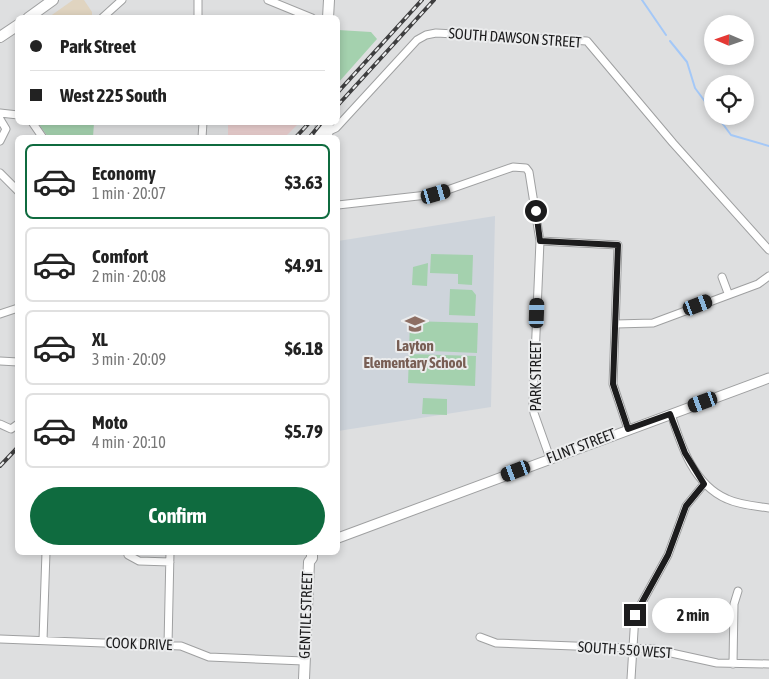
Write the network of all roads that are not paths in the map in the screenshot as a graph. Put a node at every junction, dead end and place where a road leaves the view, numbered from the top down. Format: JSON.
{"nodes":[{"id":1,"x":53,"y":0,"type":"edge"},
{"id":2,"x":122,"y":0,"type":"edge"},
{"id":3,"x":198,"y":0,"type":"edge"},
{"id":4,"x":268,"y":0,"type":"edge"},
{"id":5,"x":329,"y":0,"type":"edge"},
{"id":6,"x":32,"y":15,"type":"edge"},
{"id":7,"x":105,"y":15,"type":"edge"},
{"id":8,"x":198,"y":15,"type":"edge"},
{"id":9,"x":305,"y":15,"type":"edge"},
{"id":10,"x":328,"y":15,"type":"edge"},
{"id":11,"x":15,"y":26,"type":"edge"},
{"id":12,"x":0,"y":37,"type":"edge"},
{"id":13,"x":0,"y":113,"type":"edge"},
{"id":14,"x":15,"y":115,"type":"edge"},
{"id":15,"x":0,"y":119,"type":"edge"},
{"id":16,"x":340,"y":124,"type":"edge"},
{"id":17,"x":339,"y":125,"type":"edge"},
{"id":18,"x":326,"y":132,"type":"edge"},
{"id":19,"x":0,"y":141,"type":"edge"},
{"id":20,"x":0,"y":173,"type":"edge"},
{"id":21,"x":15,"y":188,"type":"edge"},
{"id":22,"x":340,"y":205,"type":"edge"},
{"id":23,"x":540,"y":241,"type":"junction"},
{"id":24,"x":769,"y":250,"type":"edge"},
{"id":25,"x":769,"y":276,"type":"edge"},
{"id":26,"x":722,"y":277,"type":"dead end"},
{"id":27,"x":728,"y":293,"type":"junction"},
{"id":28,"x":15,"y":309,"type":"edge"},
{"id":29,"x":0,"y":314,"type":"edge"},
{"id":30,"x":616,"y":324,"type":"junction"},
{"id":31,"x":0,"y":361,"type":"edge"},
{"id":32,"x":15,"y":362,"type":"edge"},
{"id":33,"x":769,"y":378,"type":"edge"},
{"id":34,"x":670,"y":414,"type":"junction"},
{"id":35,"x":0,"y":424,"type":"edge"},
{"id":36,"x":15,"y":426,"type":"edge"},
{"id":37,"x":628,"y":429,"type":"junction"},
{"id":38,"x":550,"y":458,"type":"junction"},
{"id":39,"x":704,"y":484,"type":"junction"},
{"id":40,"x":769,"y":508,"type":"edge"},
{"id":41,"x":340,"y":537,"type":"edge"},
{"id":42,"x":46,"y":555,"type":"edge"},
{"id":43,"x":128,"y":555,"type":"dead end"},
{"id":44,"x":170,"y":555,"type":"edge"},
{"id":45,"x":308,"y":556,"type":"edge"},
{"id":46,"x":170,"y":562,"type":"junction"},
{"id":47,"x":738,"y":591,"type":"dead end"},
{"id":48,"x":480,"y":637,"type":"dead end"},
{"id":49,"x":0,"y":638,"type":"edge"},
{"id":50,"x":43,"y":640,"type":"junction"},
{"id":51,"x":168,"y":645,"type":"junction"},
{"id":52,"x":632,"y":649,"type":"junction"},
{"id":53,"x":304,"y":661,"type":"junction"},
{"id":54,"x":733,"y":664,"type":"junction"},
{"id":55,"x":769,"y":664,"type":"edge"},
{"id":56,"x":304,"y":679,"type":"edge"},
{"id":57,"x":631,"y":679,"type":"edge"}],
"edges":[{"from":1,"to":6,"type":"main road"},
{"from":2,"to":7,"type":"street"},
{"from":3,"to":8,"type":"street"},
{"from":4,"to":9,"type":"street"},
{"from":5,"to":10,"type":"main road"},
{"from":11,"to":12,"type":"main road"},
{"from":13,"to":14,"type":"street"},
{"from":15,"to":19,"type":"street"},
{"from":16,"to":24,"type":"street","name":"SOUTH DAWSON STREET"},
{"from":17,"to":18,"type":"street","name":"SOUTH DAWSON STREET"},
{"from":20,"to":21,"type":"street"},
{"from":22,"to":23,"type":"street","name":"PARK STREET"},
{"from":23,"to":30,"type":"street"},
{"from":23,"to":38,"type":"street","name":"PARK STREET"},
{"from":25,"to":27,"type":"street"},
{"from":26,"to":27,"type":"street"},
{"from":27,"to":30,"type":"street"},
{"from":28,"to":29,"type":"street"},
{"from":30,"to":37,"type":"street"},
{"from":31,"to":32,"type":"street"},
{"from":33,"to":34,"type":"street","name":"FLINT STREET"},
{"from":34,"to":37,"type":"street","name":"FLINT STREET"},
{"from":34,"to":39,"type":"street"},
{"from":35,"to":36,"type":"street"},
{"from":37,"to":38,"type":"street","name":"FLINT STREET"},
{"from":38,"to":41,"type":"street","name":"FLINT STREET"},
{"from":39,"to":40,"type":"street"},
{"from":39,"to":52,"type":"street"},
{"from":42,"to":50,"type":"street"},
{"from":43,"to":46,"type":"street"},
{"from":44,"to":46,"type":"street"},
{"from":45,"to":53,"type":"main road","name":"GENTILE STREET"},
{"from":46,"to":51,"type":"street"},
{"from":47,"to":54,"type":"street"},
{"from":48,"to":52,"type":"street","name":"SOUTH 550 WEST"},
{"from":49,"to":50,"type":"street","name":"COOK DRIVE"},
{"from":50,"to":51,"type":"street","name":"COOK DRIVE"},
{"from":51,"to":53,"type":"street","name":"COOK DRIVE"},
{"from":52,"to":54,"type":"street","name":"SOUTH 550 WEST"},
{"from":52,"to":57,"type":"street"},
{"from":53,"to":56,"type":"main road","name":"GENTILE STREET"},
{"from":54,"to":55,"type":"street","name":"SOUTH 550 WEST"}]}
